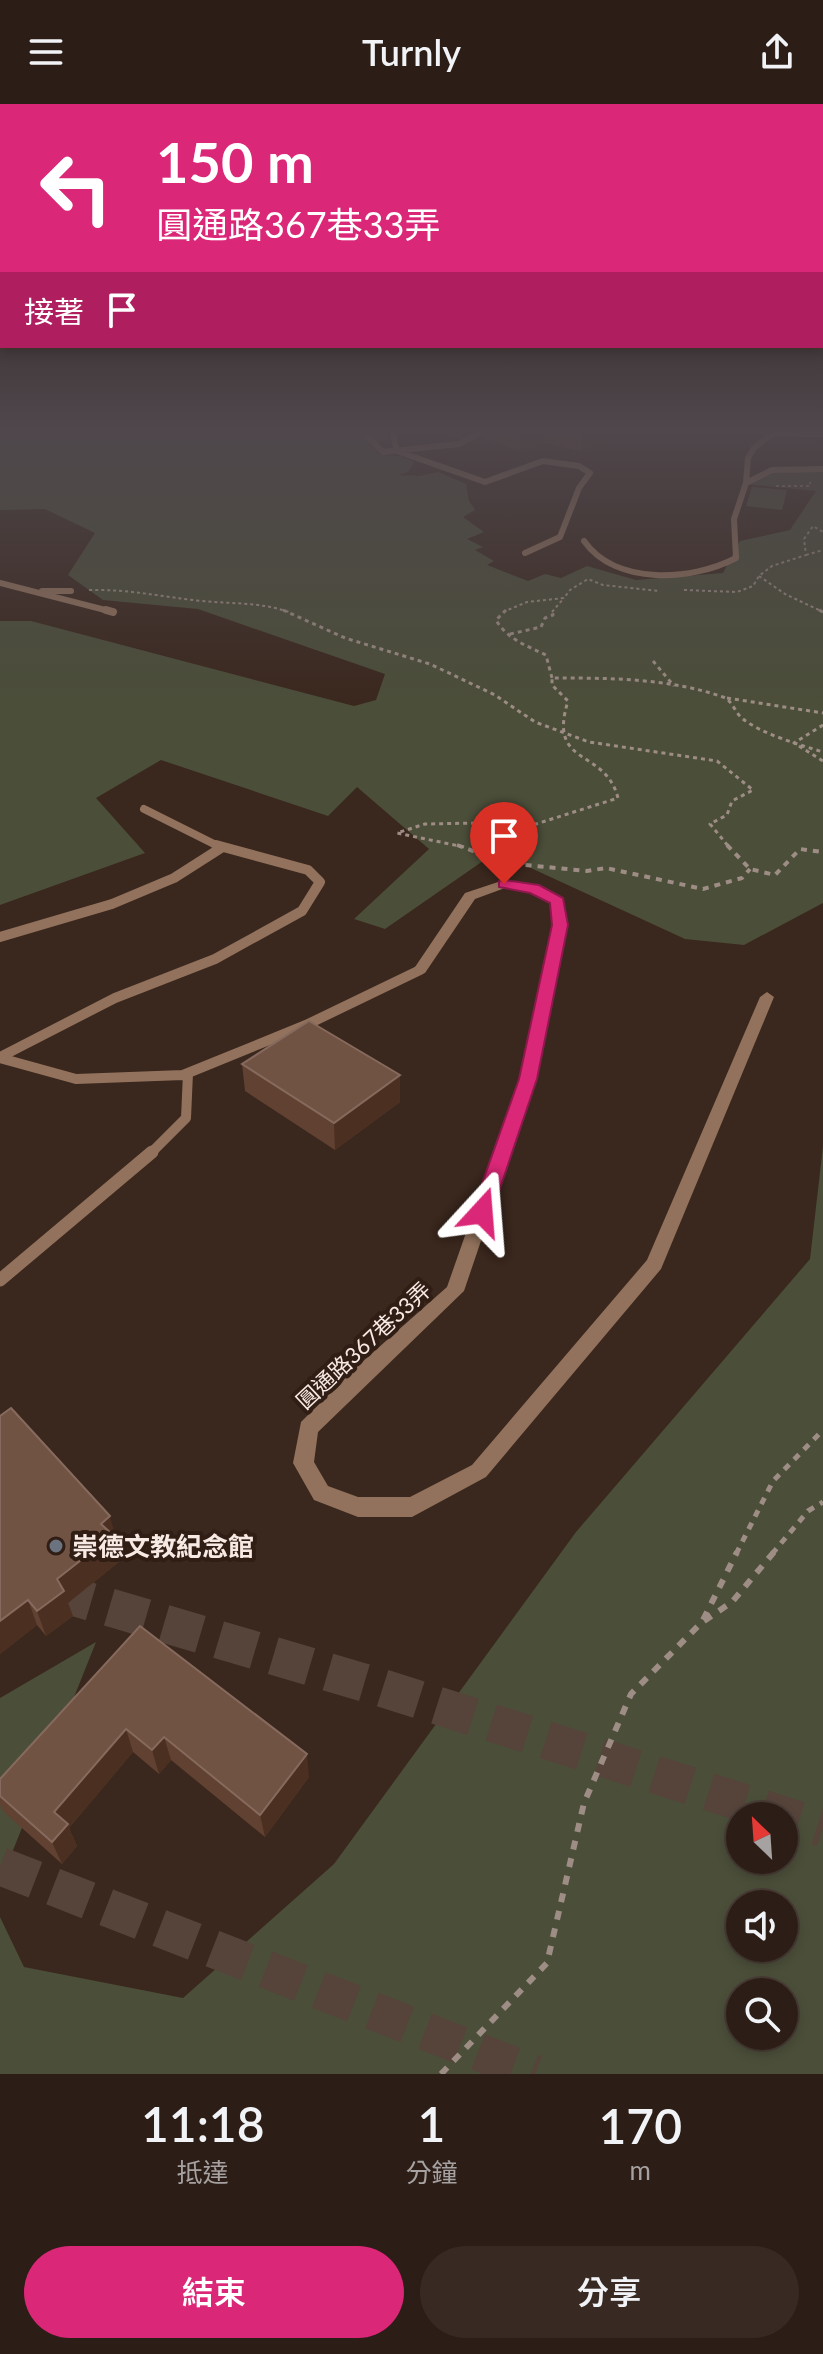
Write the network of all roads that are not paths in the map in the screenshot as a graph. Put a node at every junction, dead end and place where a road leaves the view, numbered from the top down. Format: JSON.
{"nodes":[{"id":1,"x":565,"y":523,"type":"edge"},
{"id":2,"x":734,"y":523,"type":"edge"},
{"id":3,"x":584,"y":541,"type":"dead end"},
{"id":4,"x":525,"y":553,"type":"dead end"},
{"id":5,"x":0,"y":583,"type":"edge"},
{"id":6,"x":71,"y":591,"type":"road end"},
{"id":7,"x":25,"y":592,"type":"junction"},
{"id":8,"x":113,"y":612,"type":"dead end"},
{"id":9,"x":144,"y":809,"type":"dead end"},
{"id":10,"x":221,"y":848,"type":"junction"},
{"id":11,"x":0,"y":937,"type":"edge"},
{"id":12,"x":420,"y":970,"type":"joint"},
{"id":13,"x":767,"y":997,"type":"dead end"},
{"id":14,"x":0,"y":1058,"type":"edge"},
{"id":15,"x":188,"y":1073,"type":"junction"},
{"id":16,"x":0,"y":1280,"type":"edge"}],
"edges":[{"from":1,"to":4,"type":"lane"},
{"from":2,"to":3,"type":"lane"},
{"from":5,"to":7,"type":"lane"},
{"from":6,"to":7,"type":"lane"},
{"from":7,"to":8,"type":"lane"},
{"from":9,"to":10,"type":"lane","name":"圓通路367巷33弄"},
{"from":10,"to":11,"type":"lane"},
{"from":10,"to":14,"type":"lane","name":"圓通路367巷33弄"},
{"from":12,"to":13,"type":"street","name":"圓通路367巷33弄"},
{"from":12,"to":15,"type":"lane","name":"圓通路367巷33弄"},
{"from":14,"to":15,"type":"lane","name":"圓通路367巷33弄"},
{"from":15,"to":16,"type":"lane"}]}
